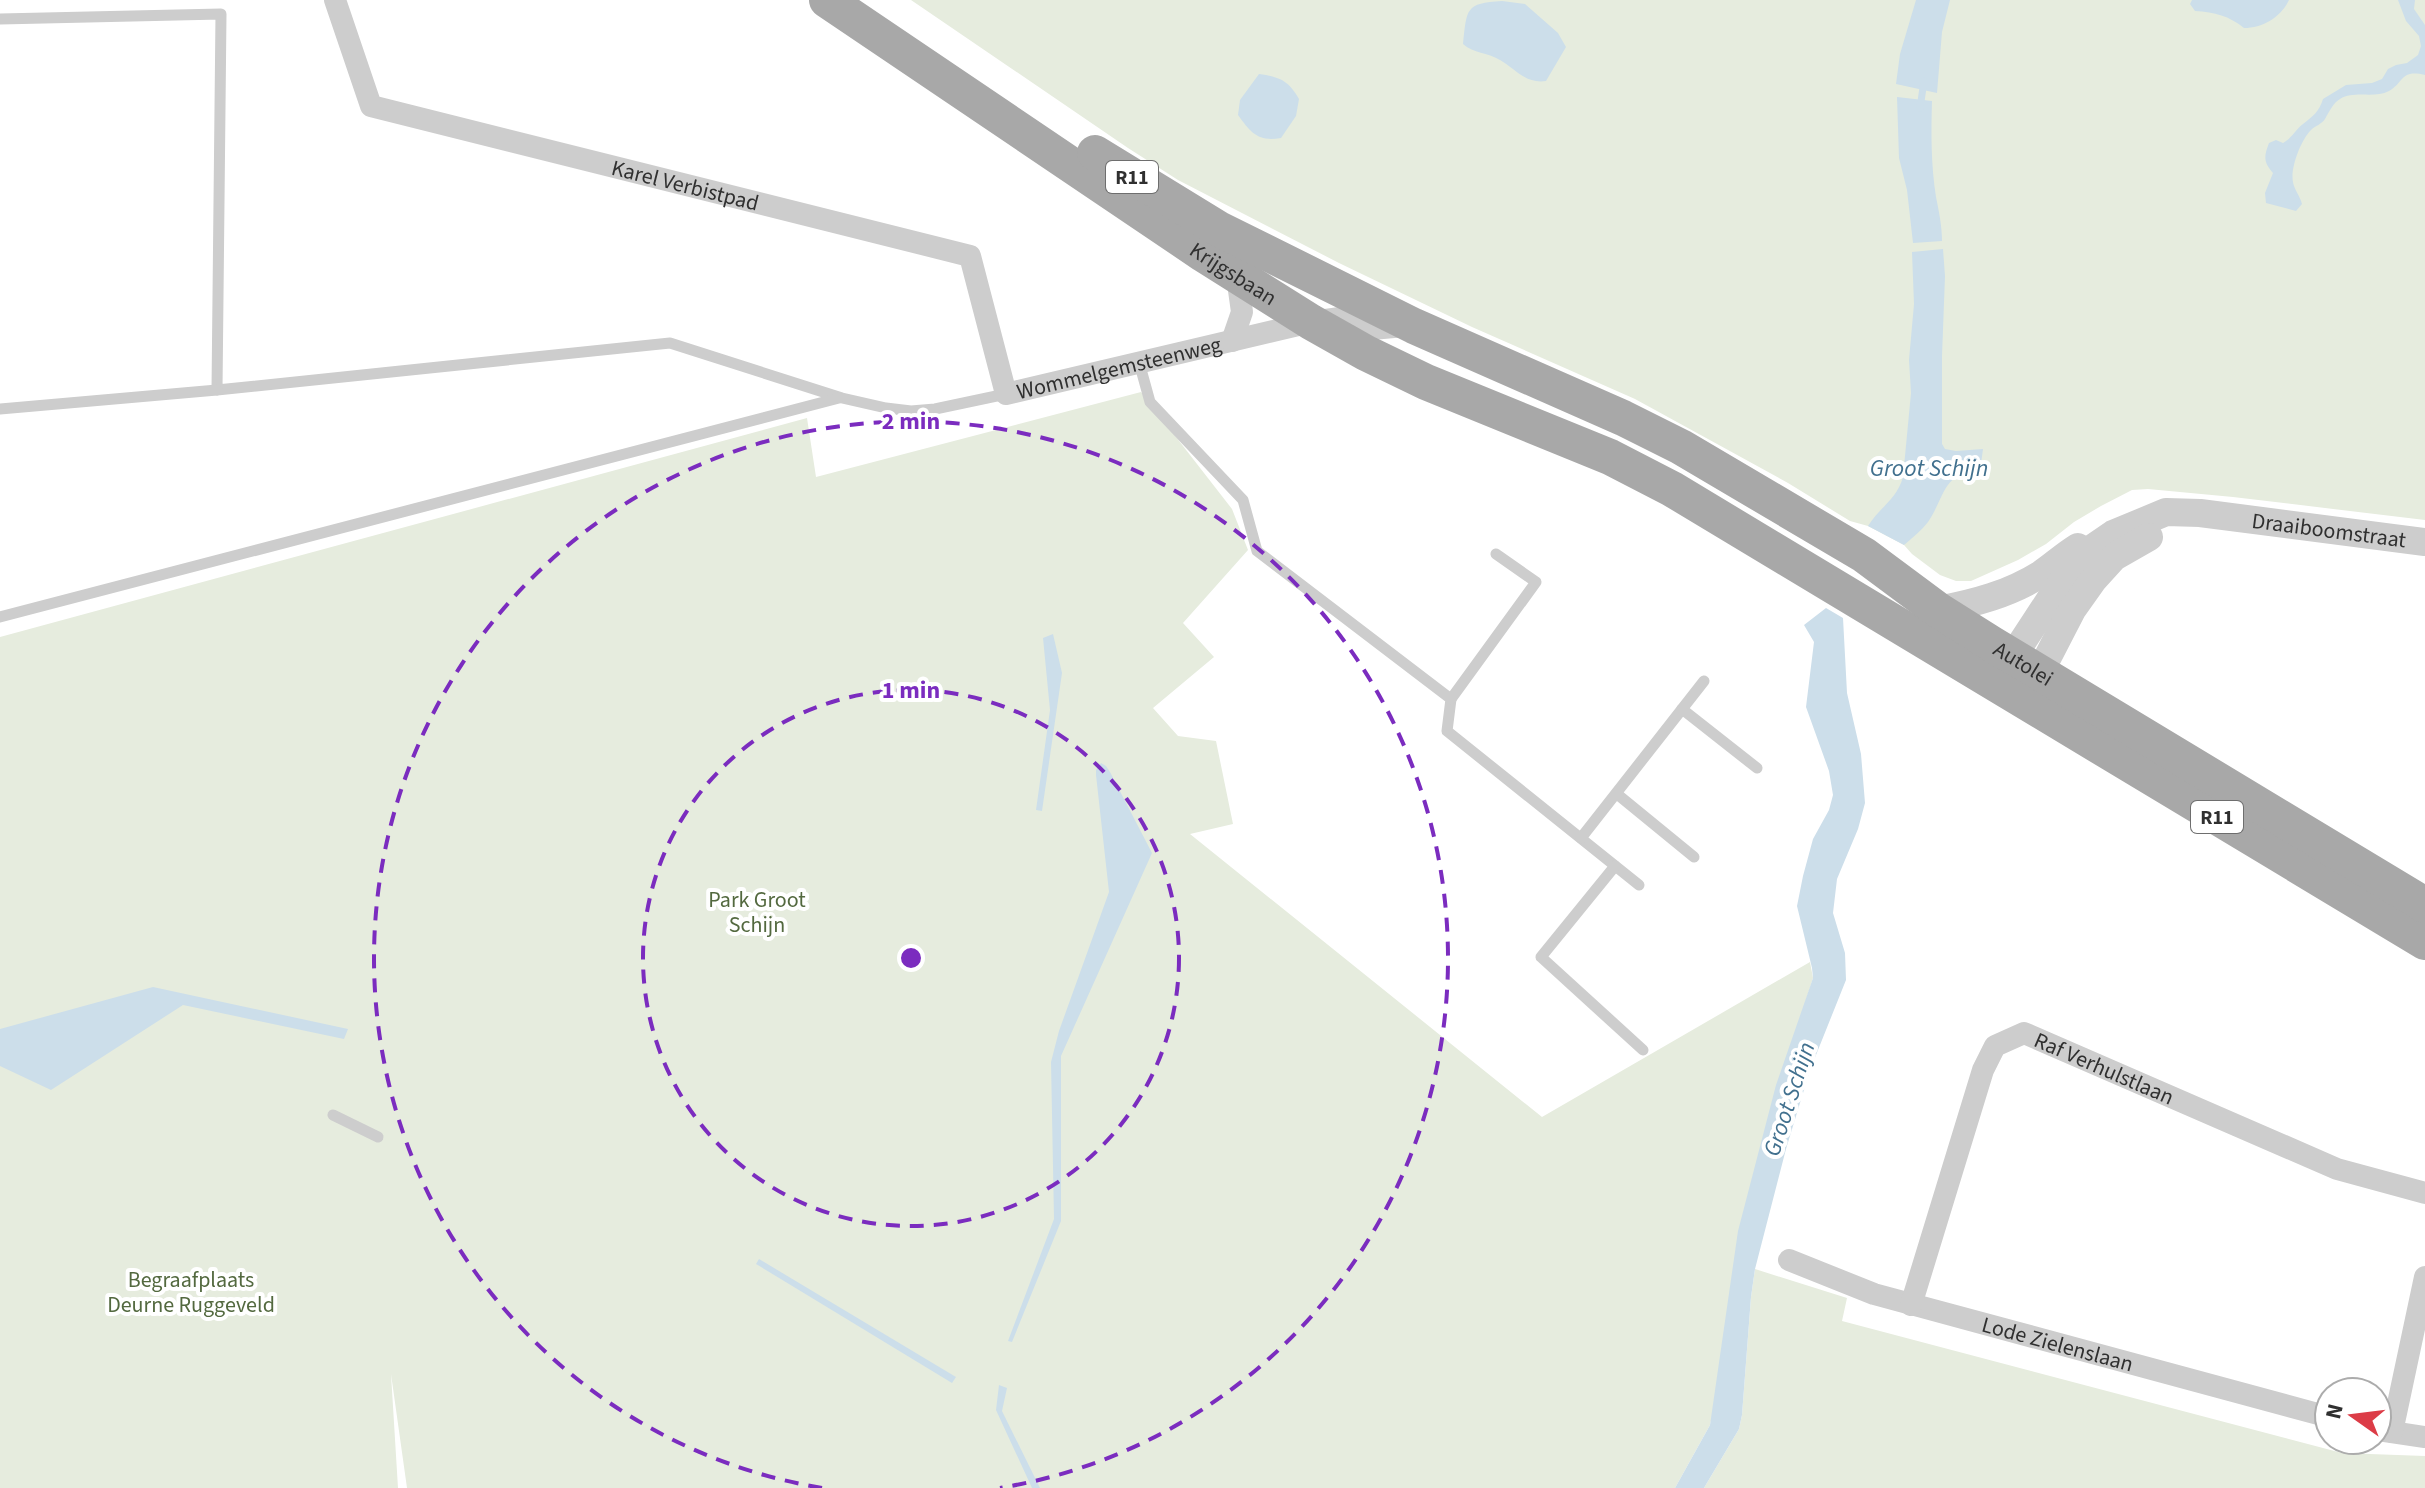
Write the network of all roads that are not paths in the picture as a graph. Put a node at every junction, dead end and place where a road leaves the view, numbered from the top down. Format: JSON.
{"nodes":[{"id":1,"x":335,"y":0,"type":"edge"},
{"id":2,"x":827,"y":0,"type":"edge"},
{"id":3,"x":867,"y":0,"type":"edge"},
{"id":4,"x":0,"y":19,"type":"edge"},
{"id":5,"x":1237,"y":276,"type":"junction"},
{"id":6,"x":1311,"y":322,"type":"junction"},
{"id":7,"x":1414,"y":326,"type":"junction"},
{"id":8,"x":1232,"y":341,"type":"junction"},
{"id":9,"x":1139,"y":362,"type":"junction"},
{"id":10,"x":217,"y":390,"type":"junction"},
{"id":11,"x":1006,"y":394,"type":"junction"},
{"id":12,"x":842,"y":398,"type":"junction"},
{"id":13,"x":0,"y":409,"type":"edge"},
{"id":14,"x":1623,"y":418,"type":"joint"},
{"id":15,"x":1672,"y":489,"type":"joint"},
{"id":16,"x":2231,"y":518,"type":"junction"},
{"id":17,"x":2425,"y":542,"type":"edge"},
{"id":18,"x":2094,"y":547,"type":"junction"},
{"id":19,"x":1496,"y":554,"type":"dead end"},
{"id":20,"x":1938,"y":610,"type":"junction"},
{"id":21,"x":0,"y":617,"type":"edge"},
{"id":22,"x":2027,"y":664,"type":"junction"},
{"id":23,"x":1704,"y":681,"type":"dead end"},
{"id":24,"x":2009,"y":692,"type":"junction"},
{"id":25,"x":1451,"y":699,"type":"junction"},
{"id":26,"x":1682,"y":709,"type":"junction"},
{"id":27,"x":1757,"y":768,"type":"dead end"},
{"id":28,"x":1617,"y":794,"type":"junction"},
{"id":29,"x":1581,"y":838,"type":"junction"},
{"id":30,"x":1694,"y":857,"type":"dead end"},
{"id":31,"x":1615,"y":866,"type":"junction"},
{"id":32,"x":1639,"y":885,"type":"dead end"},
{"id":33,"x":2425,"y":905,"type":"edge"},
{"id":34,"x":2425,"y":942,"type":"edge"},
{"id":35,"x":1643,"y":1050,"type":"dead end"},
{"id":36,"x":333,"y":1115,"type":"dead end"},
{"id":37,"x":378,"y":1137,"type":"dead end"},
{"id":38,"x":2425,"y":1193,"type":"edge"},
{"id":39,"x":1789,"y":1260,"type":"dead end"},
{"id":40,"x":2425,"y":1277,"type":"edge"},
{"id":41,"x":1911,"y":1305,"type":"junction"},
{"id":42,"x":2393,"y":1397,"type":"edge"},
{"id":43,"x":2313,"y":1413,"type":"edge"},
{"id":44,"x":2393,"y":1432,"type":"edge"},
{"id":45,"x":2425,"y":1437,"type":"edge"}],
"edges":[{"from":1,"to":11,"type":"street","name":"Karel Verbistpad"},
{"from":2,"to":5,"type":"main road","name":"Krijgsbaan","number":"R11"},
{"from":3,"to":7,"type":"main road","name":"Krijgsbaan","number":"R11"},
{"from":4,"to":10,"type":"lane"},
{"from":5,"to":6,"type":"main road","name":"Krijgsbaan","number":"R11"},
{"from":5,"to":8,"type":"street","name":"Wommelgemsteenweg"},
{"from":6,"to":7,"type":"street","name":"Wommelgemsteenweg"},
{"from":6,"to":8,"type":"street","name":"Wommelgemsteenweg"},
{"from":6,"to":15,"type":"main road","name":"Krijgsbaan","number":"R11"},
{"from":7,"to":14,"type":"main road","name":"Krijgsbaan","number":"R11"},
{"from":8,"to":9,"type":"street","name":"Wommelgemsteenweg"},
{"from":9,"to":11,"type":"street","name":"Wommelgemsteenweg"},
{"from":9,"to":25,"type":"lane"},
{"from":10,"to":12,"type":"lane"},
{"from":10,"to":13,"type":"lane"},
{"from":11,"to":12,"type":"lane"},
{"from":12,"to":21,"type":"lane"},
{"from":14,"to":20,"type":"main road","name":"Autolei","number":"R11"},
{"from":15,"to":24,"type":"main road","name":"Autolei","number":"R11"},
{"from":16,"to":17,"type":"street","name":"Draaiboomstraat"},
{"from":16,"to":18,"type":"street","name":"Draaiboomstraat"},
{"from":16,"to":22,"type":"street","name":"Draaiboomstraat"},
{"from":18,"to":20,"type":"street","name":"Draaiboomstraat"},
{"from":18,"to":22,"type":"street","name":"Draaiboomstraat"},
{"from":19,"to":25,"type":"lane"},
{"from":20,"to":22,"type":"main road","name":"Autolei","number":"R11"},
{"from":22,"to":24,"type":"street","name":"Draaiboomstraat"},
{"from":22,"to":33,"type":"main road","name":"Autolei","number":"R11"},
{"from":23,"to":26,"type":"lane"},
{"from":24,"to":34,"type":"main road","name":"Autolei","number":"R11"},
{"from":25,"to":29,"type":"lane"},
{"from":26,"to":27,"type":"lane"},
{"from":26,"to":28,"type":"lane"},
{"from":28,"to":29,"type":"lane"},
{"from":28,"to":30,"type":"lane"},
{"from":29,"to":31,"type":"lane"},
{"from":31,"to":32,"type":"lane"},
{"from":31,"to":35,"type":"lane"},
{"from":36,"to":37,"type":"lane"},
{"from":38,"to":41,"type":"street","name":"Raf Verhulstlaan"},
{"from":39,"to":41,"type":"street","name":"Lode Zielenslaan"},
{"from":40,"to":42,"type":"street"},
{"from":41,"to":43,"type":"street","name":"Lode Zielenslaan"},
{"from":44,"to":45,"type":"street"}]}
